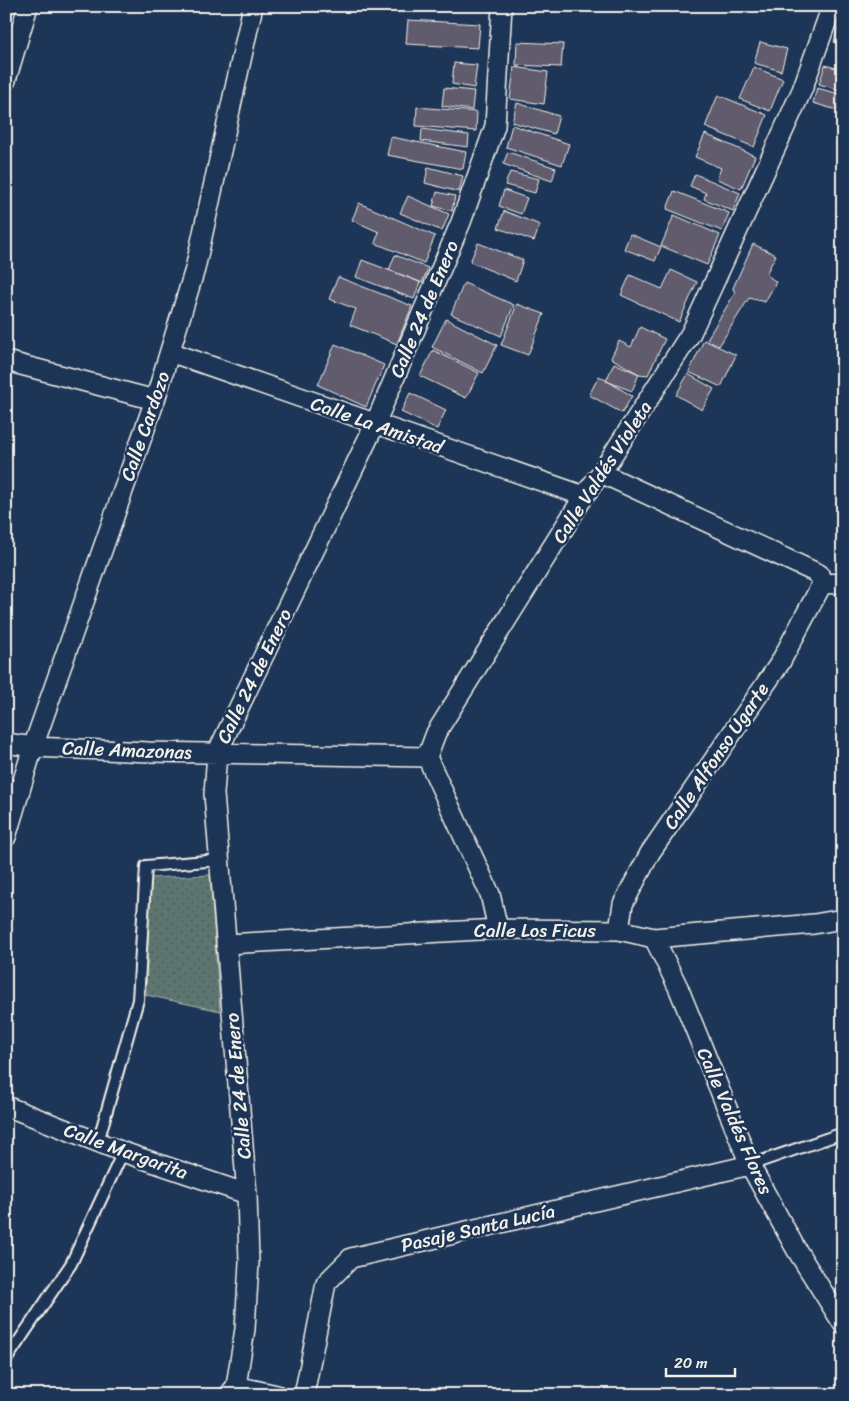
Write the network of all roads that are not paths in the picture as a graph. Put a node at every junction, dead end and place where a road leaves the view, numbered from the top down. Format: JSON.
{"nodes":[{"id":1,"x":28,"y":6,"type":"edge"},
{"id":2,"x":253,"y":6,"type":"edge"},
{"id":3,"x":502,"y":6,"type":"edge"},
{"id":4,"x":832,"y":6,"type":"edge"},
{"id":5,"x":6,"y":80,"type":"edge"},
{"id":6,"x":170,"y":352,"type":"junction"},
{"id":7,"x":6,"y":361,"type":"edge"},
{"id":8,"x":155,"y":400,"type":"junction"},
{"id":9,"x":375,"y":424,"type":"junction"},
{"id":10,"x":601,"y":473,"type":"junction"},
{"id":11,"x":584,"y":496,"type":"junction"},
{"id":12,"x":822,"y":584,"type":"junction"},
{"id":13,"x":843,"y":584,"type":"edge"},
{"id":14,"x":6,"y":743,"type":"edge"},
{"id":15,"x":33,"y":747,"type":"junction"},
{"id":16,"x":217,"y":753,"type":"junction"},
{"id":17,"x":428,"y":756,"type":"junction"},
{"id":18,"x":6,"y":838,"type":"edge"},
{"id":19,"x":219,"y":860,"type":"junction"},
{"id":20,"x":843,"y":920,"type":"edge"},
{"id":21,"x":498,"y":929,"type":"junction"},
{"id":22,"x":619,"y":930,"type":"junction"},
{"id":23,"x":654,"y":938,"type":"junction"},
{"id":24,"x":226,"y":944,"type":"junction"},
{"id":25,"x":6,"y":1106,"type":"edge"},
{"id":26,"x":843,"y":1133,"type":"edge"},
{"id":27,"x":98,"y":1142,"type":"junction"},
{"id":28,"x":123,"y":1152,"type":"junction"},
{"id":29,"x":750,"y":1165,"type":"junction"},
{"id":30,"x":247,"y":1194,"type":"junction"},
{"id":31,"x":843,"y":1324,"type":"edge"},
{"id":32,"x":6,"y":1360,"type":"edge"},
{"id":33,"x":233,"y":1390,"type":"edge"},
{"id":34,"x":277,"y":1395,"type":"edge"},
{"id":35,"x":304,"y":1395,"type":"edge"}],
"edges":[{"from":1,"to":5,"type":"street"},
{"from":2,"to":6,"type":"street","name":"Calle Cardozo"},
{"from":3,"to":9,"type":"street","name":"Calle 24 de Enero"},
{"from":4,"to":10,"type":"street","name":"Calle Valdés Violeta"},
{"from":6,"to":8,"type":"street","name":"Calle Cardozo"},
{"from":6,"to":9,"type":"street","name":"Calle La Amistad"},
{"from":7,"to":8,"type":"street"},
{"from":8,"to":15,"type":"street","name":"Calle Cardozo"},
{"from":9,"to":11,"type":"street","name":"Calle La Amistad"},
{"from":9,"to":16,"type":"street","name":"Calle 24 de Enero"},
{"from":10,"to":11,"type":"street","name":"Calle Valdés Violeta"},
{"from":10,"to":12,"type":"street"},
{"from":11,"to":17,"type":"street","name":"Calle Valdés Violeta"},
{"from":12,"to":13,"type":"street"},
{"from":12,"to":22,"type":"street","name":"Calle Alfonso Ugarte"},
{"from":14,"to":15,"type":"street","name":"Calle Amazonas"},
{"from":15,"to":16,"type":"street","name":"Calle Amazonas"},
{"from":15,"to":18,"type":"street","name":"Calle Cardozo"},
{"from":16,"to":17,"type":"street","name":"Calle Amazonas"},
{"from":16,"to":19,"type":"street","name":"Calle 24 de Enero"},
{"from":17,"to":21,"type":"street"},
{"from":19,"to":24,"type":"street","name":"Calle 24 de Enero"},
{"from":19,"to":27,"type":"lane"},
{"from":20,"to":23,"type":"street","name":"Calle Los Ficus"},
{"from":21,"to":22,"type":"street","name":"Calle Los Ficus"},
{"from":21,"to":24,"type":"street","name":"Calle Los Ficus"},
{"from":22,"to":23,"type":"street","name":"Calle Los Ficus"},
{"from":23,"to":29,"type":"street","name":"Calle Valdés Flores"},
{"from":24,"to":30,"type":"street","name":"Calle 24 de Enero"},
{"from":25,"to":27,"type":"street","name":"Calle Margarita"},
{"from":26,"to":29,"type":"lane"},
{"from":27,"to":28,"type":"street","name":"Calle Margarita"},
{"from":28,"to":30,"type":"street","name":"Calle Margarita"},
{"from":28,"to":32,"type":"lane"},
{"from":29,"to":31,"type":"street","name":"Calle Valdés Flores"},
{"from":29,"to":35,"type":"street","name":"Pasaje Santa Lucía"},
{"from":30,"to":33,"type":"street","name":"Calle 24 de Enero"},
{"from":33,"to":34,"type":"street","name":"Calle 24 de Enero"}]}
